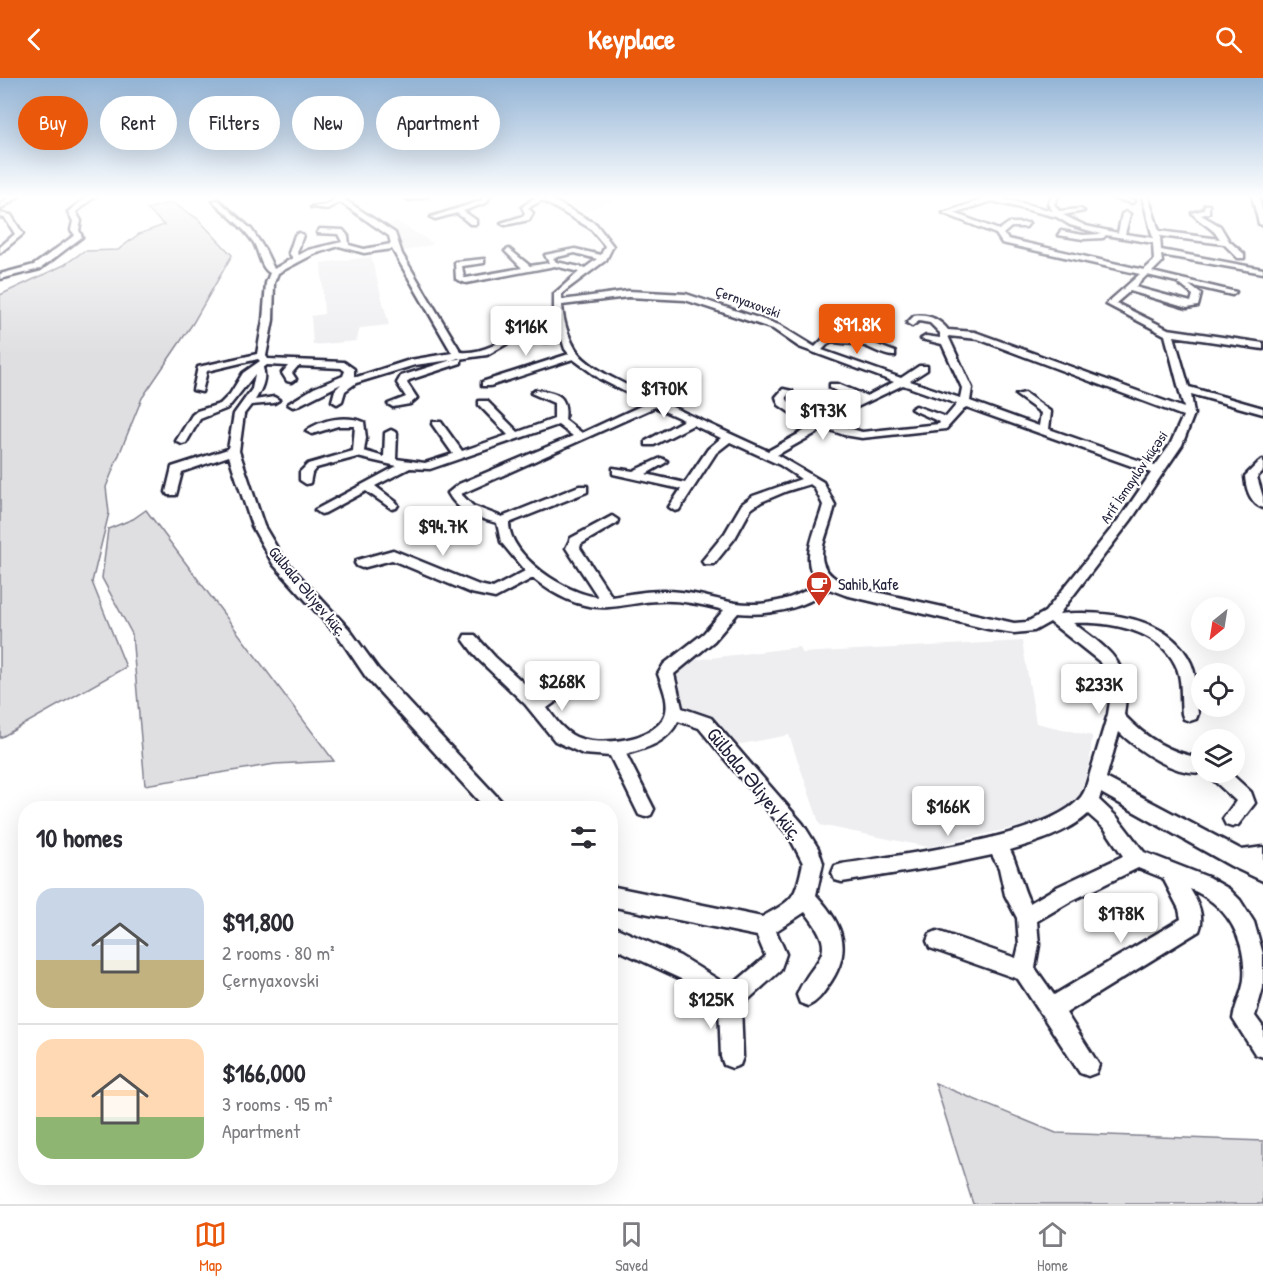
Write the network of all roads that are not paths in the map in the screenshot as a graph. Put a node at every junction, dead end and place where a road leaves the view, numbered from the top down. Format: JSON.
{"nodes":[{"id":1,"x":266,"y":248,"type":"dead end"},
{"id":2,"x":61,"y":249,"type":"edge"},
{"id":3,"x":258,"y":249,"type":"edge"},
{"id":4,"x":294,"y":249,"type":"edge"},
{"id":5,"x":324,"y":249,"type":"edge"},
{"id":6,"x":350,"y":249,"type":"edge"},
{"id":7,"x":379,"y":249,"type":"edge"},
{"id":8,"x":397,"y":249,"type":"edge"},
{"id":9,"x":609,"y":249,"type":"edge"},
{"id":10,"x":1045,"y":249,"type":"edge"},
{"id":11,"x":1157,"y":249,"type":"edge"},
{"id":12,"x":1172,"y":249,"type":"edge"},
{"id":13,"x":1233,"y":249,"type":"edge"},
{"id":14,"x":509,"y":251,"type":"dead end"},
{"id":15,"x":1116,"y":256,"type":"dead end"},
{"id":16,"x":1241,"y":256,"type":"dead end"},
{"id":17,"x":264,"y":257,"type":"junction"},
{"id":18,"x":297,"y":258,"type":"junction"},
{"id":19,"x":603,"y":258,"type":"junction"},
{"id":20,"x":481,"y":261,"type":"dead end"},
{"id":21,"x":555,"y":264,"type":"junction"},
{"id":22,"x":530,"y":270,"type":"junction"},
{"id":23,"x":585,"y":271,"type":"junction"},
{"id":24,"x":1150,"y":271,"type":"junction"},
{"id":25,"x":1263,"y":271,"type":"edge"},
{"id":26,"x":274,"y":272,"type":"junction"},
{"id":27,"x":0,"y":277,"type":"edge"},
{"id":28,"x":1167,"y":278,"type":"junction"},
{"id":29,"x":1128,"y":288,"type":"junction"},
{"id":30,"x":1233,"y":292,"type":"dead end"},
{"id":31,"x":557,"y":308,"type":"junction"},
{"id":32,"x":870,"y":314,"type":"dead end"},
{"id":33,"x":912,"y":323,"type":"dead end"},
{"id":34,"x":963,"y":330,"type":"dead end"},
{"id":35,"x":524,"y":331,"type":"junction"},
{"id":36,"x":1168,"y":332,"type":"junction"},
{"id":37,"x":981,"y":337,"type":"junction"},
{"id":38,"x":829,"y":338,"type":"junction"},
{"id":39,"x":946,"y":338,"type":"junction"},
{"id":40,"x":926,"y":339,"type":"dead end"},
{"id":41,"x":546,"y":340,"type":"dead end"},
{"id":42,"x":1263,"y":346,"type":"edge"},
{"id":43,"x":816,"y":351,"type":"junction"},
{"id":44,"x":892,"y":354,"type":"dead end"},
{"id":45,"x":445,"y":356,"type":"junction"},
{"id":46,"x":463,"y":356,"type":"junction"},
{"id":47,"x":574,"y":356,"type":"junction"},
{"id":48,"x":261,"y":362,"type":"junction"},
{"id":49,"x":295,"y":363,"type":"junction"},
{"id":50,"x":923,"y":368,"type":"dead end"},
{"id":51,"x":424,"y":373,"type":"junction"},
{"id":52,"x":291,"y":379,"type":"dead end"},
{"id":53,"x":350,"y":379,"type":"junction"},
{"id":54,"x":902,"y":381,"type":"junction"},
{"id":55,"x":486,"y":384,"type":"dead end"},
{"id":56,"x":834,"y":386,"type":"dead end"},
{"id":57,"x":1185,"y":389,"type":"junction"},
{"id":58,"x":198,"y":390,"type":"dead end"},
{"id":59,"x":787,"y":391,"type":"dead end"},
{"id":60,"x":536,"y":393,"type":"dead end"},
{"id":61,"x":1022,"y":395,"type":"dead end"},
{"id":62,"x":274,"y":400,"type":"dead end"},
{"id":63,"x":867,"y":400,"type":"junction"},
{"id":64,"x":252,"y":401,"type":"junction"},
{"id":65,"x":337,"y":401,"type":"dead end"},
{"id":66,"x":483,"y":403,"type":"dead end"},
{"id":67,"x":656,"y":403,"type":"junction"},
{"id":68,"x":964,"y":403,"type":"junction"},
{"id":69,"x":293,"y":404,"type":"dead end"},
{"id":70,"x":393,"y":404,"type":"dead end"},
{"id":71,"x":916,"y":409,"type":"dead end"},
{"id":72,"x":1263,"y":411,"type":"edge"},
{"id":73,"x":1189,"y":414,"type":"junction"},
{"id":74,"x":247,"y":418,"type":"dead end"},
{"id":75,"x":559,"y":421,"type":"junction"},
{"id":76,"x":691,"y":421,"type":"junction"},
{"id":77,"x":947,"y":421,"type":"junction"},
{"id":78,"x":437,"y":424,"type":"dead end"},
{"id":79,"x":822,"y":426,"type":"junction"},
{"id":80,"x":1043,"y":430,"type":"junction"},
{"id":81,"x":312,"y":431,"type":"dead end"},
{"id":82,"x":391,"y":433,"type":"dead end"},
{"id":83,"x":516,"y":436,"type":"junction"},
{"id":84,"x":581,"y":437,"type":"junction"},
{"id":85,"x":728,"y":438,"type":"junction"},
{"id":86,"x":182,"y":441,"type":"dead end"},
{"id":87,"x":650,"y":443,"type":"dead end"},
{"id":88,"x":233,"y":451,"type":"junction"},
{"id":89,"x":358,"y":453,"type":"junction"},
{"id":90,"x":459,"y":454,"type":"junction"},
{"id":91,"x":768,"y":456,"type":"junction"},
{"id":92,"x":390,"y":460,"type":"junction"},
{"id":93,"x":661,"y":461,"type":"dead end"},
{"id":94,"x":1263,"y":464,"type":"edge"},
{"id":95,"x":406,"y":465,"type":"junction"},
{"id":96,"x":617,"y":471,"type":"dead end"},
{"id":97,"x":1157,"y":471,"type":"junction"},
{"id":98,"x":635,"y":475,"type":"junction"},
{"id":99,"x":306,"y":480,"type":"dead end"},
{"id":100,"x":812,"y":480,"type":"junction"},
{"id":101,"x":367,"y":486,"type":"junction"},
{"id":102,"x":688,"y":487,"type":"junction"},
{"id":103,"x":583,"y":489,"type":"dead end"},
{"id":104,"x":172,"y":492,"type":"dead end"},
{"id":105,"x":1263,"y":504,"type":"edge"},
{"id":106,"x":392,"y":505,"type":"dead end"},
{"id":107,"x":675,"y":507,"type":"dead end"},
{"id":108,"x":321,"y":510,"type":"dead end"},
{"id":109,"x":612,"y":520,"type":"dead end"},
{"id":110,"x":503,"y":521,"type":"junction"},
{"id":111,"x":709,"y":561,"type":"dead end"},
{"id":112,"x":362,"y":563,"type":"dead end"},
{"id":113,"x":534,"y":572,"type":"junction"},
{"id":114,"x":827,"y":583,"type":"junction"},
{"id":115,"x":608,"y":602,"type":"junction"},
{"id":116,"x":734,"y":608,"type":"junction"},
{"id":117,"x":1055,"y":618,"type":"junction"},
{"id":118,"x":470,"y":639,"type":"dead end"},
{"id":119,"x":559,"y":690,"type":"dead end"},
{"id":120,"x":538,"y":705,"type":"junction"},
{"id":121,"x":674,"y":713,"type":"junction"},
{"id":122,"x":1190,"y":714,"type":"dead end"},
{"id":123,"x":1116,"y":717,"type":"junction"},
{"id":124,"x":615,"y":749,"type":"junction"},
{"id":125,"x":1191,"y":763,"type":"edge"},
{"id":126,"x":1095,"y":781,"type":"junction"},
{"id":127,"x":1228,"y":783,"type":"edge"},
{"id":128,"x":490,"y":801,"type":"edge"},
{"id":129,"x":1088,"y":802,"type":"junction"},
{"id":130,"x":645,"y":809,"type":"dead end"},
{"id":131,"x":1232,"y":819,"type":"dead end"},
{"id":132,"x":996,"y":844,"type":"junction"},
{"id":133,"x":1263,"y":856,"type":"edge"},
{"id":134,"x":1137,"y":859,"type":"junction"},
{"id":135,"x":1239,"y":860,"type":"junction"},
{"id":136,"x":1169,"y":871,"type":"junction"},
{"id":137,"x":1263,"y":872,"type":"edge"},
{"id":138,"x":842,"y":873,"type":"dead end"},
{"id":139,"x":618,"y":897,"type":"edge"},
{"id":140,"x":805,"y":898,"type":"junction"},
{"id":141,"x":1027,"y":916,"type":"junction"},
{"id":142,"x":763,"y":927,"type":"junction"},
{"id":143,"x":618,"y":939,"type":"edge"},
{"id":144,"x":937,"y":942,"type":"dead end"},
{"id":145,"x":1024,"y":970,"type":"junction"},
{"id":146,"x":808,"y":995,"type":"dead end"},
{"id":147,"x":730,"y":1001,"type":"junction"},
{"id":148,"x":1051,"y":1010,"type":"junction"},
{"id":149,"x":1263,"y":1046,"type":"edge"},
{"id":150,"x":732,"y":1057,"type":"dead end"},
{"id":151,"x":1088,"y":1065,"type":"dead end"}],
"edges":[{"from":1,"to":17,"type":"street"},
{"from":2,"to":27,"type":"street"},
{"from":3,"to":17,"type":"street"},
{"from":4,"to":18,"type":"street"},
{"from":5,"to":18,"type":"street"},
{"from":6,"to":7,"type":"street"},
{"from":8,"to":46,"type":"street"},
{"from":9,"to":19,"type":"street"},
{"from":10,"to":24,"type":"street"},
{"from":11,"to":24,"type":"street"},
{"from":12,"to":25,"type":"street"},
{"from":13,"to":16,"type":"street"},
{"from":14,"to":22,"type":"street"},
{"from":15,"to":24,"type":"street"},
{"from":17,"to":26,"type":"street"},
{"from":18,"to":26,"type":"street"},
{"from":19,"to":21,"type":"street"},
{"from":19,"to":23,"type":"street"},
{"from":20,"to":22,"type":"street"},
{"from":21,"to":22,"type":"street"},
{"from":21,"to":23,"type":"street"},
{"from":23,"to":31,"type":"street"},
{"from":24,"to":28,"type":"street"},
{"from":24,"to":29,"type":"street"},
{"from":26,"to":48,"type":"street","name":"Gülbala Əliyev küç."},
{"from":28,"to":29,"type":"street"},
{"from":28,"to":30,"type":"street"},
{"from":29,"to":36,"type":"street"},
{"from":31,"to":35,"type":"street"},
{"from":31,"to":43,"type":"street","name":"Çernyaxovski"},
{"from":31,"to":47,"type":"street"},
{"from":32,"to":38,"type":"street"},
{"from":33,"to":39,"type":"street"},
{"from":34,"to":37,"type":"street"},
{"from":35,"to":41,"type":"street"},
{"from":35,"to":46,"type":"street"},
{"from":36,"to":42,"type":"street"},
{"from":36,"to":57,"type":"street"},
{"from":37,"to":39,"type":"street"},
{"from":37,"to":73,"type":"street"},
{"from":38,"to":43,"type":"street"},
{"from":38,"to":44,"type":"street"},
{"from":39,"to":40,"type":"street"},
{"from":39,"to":68,"type":"street"},
{"from":43,"to":54,"type":"street","name":"Çernyaxovski"},
{"from":45,"to":46,"type":"street"},
{"from":45,"to":51,"type":"street"},
{"from":45,"to":53,"type":"street"},
{"from":46,"to":51,"type":"street"},
{"from":47,"to":55,"type":"street"},
{"from":47,"to":67,"type":"street"},
{"from":48,"to":49,"type":"street"},
{"from":48,"to":58,"type":"street"},
{"from":48,"to":64,"type":"street","name":"Gülbala Əliyev küç."},
{"from":48,"to":86,"type":"street"},
{"from":49,"to":52,"type":"street"},
{"from":49,"to":53,"type":"street"},
{"from":50,"to":54,"type":"street"},
{"from":51,"to":70,"type":"street"},
{"from":53,"to":65,"type":"street"},
{"from":53,"to":69,"type":"street"},
{"from":54,"to":63,"type":"street"},
{"from":54,"to":68,"type":"street","name":"Çernyaxovski"},
{"from":56,"to":63,"type":"street"},
{"from":57,"to":72,"type":"street"},
{"from":57,"to":73,"type":"street"},
{"from":59,"to":79,"type":"street"},
{"from":60,"to":75,"type":"street"},
{"from":61,"to":80,"type":"street"},
{"from":62,"to":64,"type":"street"},
{"from":63,"to":79,"type":"street"},
{"from":64,"to":74,"type":"street"},
{"from":64,"to":88,"type":"street","name":"Gülbala Əliyev küç."},
{"from":66,"to":83,"type":"street"},
{"from":67,"to":76,"type":"street"},
{"from":67,"to":84,"type":"street"},
{"from":68,"to":77,"type":"street"},
{"from":68,"to":80,"type":"street","name":"Çernyaxovski"},
{"from":71,"to":77,"type":"street"},
{"from":73,"to":97,"type":"street","name":"Arif İsmayılov küçəsi"},
{"from":75,"to":83,"type":"street"},
{"from":75,"to":84,"type":"street"},
{"from":76,"to":85,"type":"street"},
{"from":76,"to":87,"type":"street"},
{"from":77,"to":79,"type":"street"},
{"from":78,"to":90,"type":"street"},
{"from":79,"to":91,"type":"street"},
{"from":80,"to":97,"type":"street","name":"Çernyaxovski"},
{"from":81,"to":89,"type":"street"},
{"from":82,"to":92,"type":"street"},
{"from":83,"to":90,"type":"street"},
{"from":84,"to":110,"type":"street"},
{"from":85,"to":91,"type":"street"},
{"from":85,"to":102,"type":"street"},
{"from":88,"to":104,"type":"street"},
{"from":88,"to":128,"type":"street","name":"Gülbala Əliyev küç."},
{"from":89,"to":92,"type":"street"},
{"from":89,"to":99,"type":"street"},
{"from":90,"to":95,"type":"street"},
{"from":91,"to":100,"type":"street"},
{"from":92,"to":95,"type":"street"},
{"from":93,"to":98,"type":"street"},
{"from":94,"to":105,"type":"street"},
{"from":95,"to":101,"type":"street"},
{"from":96,"to":98,"type":"street"},
{"from":97,"to":117,"type":"street","name":"Arif İsmayılov küçəsi"},
{"from":98,"to":102,"type":"street"},
{"from":100,"to":111,"type":"street"},
{"from":100,"to":114,"type":"street"},
{"from":101,"to":106,"type":"street"},
{"from":101,"to":108,"type":"street"},
{"from":102,"to":107,"type":"street"},
{"from":103,"to":110,"type":"street"},
{"from":109,"to":115,"type":"street"},
{"from":110,"to":113,"type":"street"},
{"from":112,"to":113,"type":"street"},
{"from":113,"to":115,"type":"street"},
{"from":114,"to":116,"type":"street"},
{"from":114,"to":117,"type":"street","name":"Arif İsmayılov küçəsi"},
{"from":115,"to":116,"type":"street"},
{"from":116,"to":121,"type":"street"},
{"from":117,"to":122,"type":"street"},
{"from":117,"to":123,"type":"street"},
{"from":118,"to":120,"type":"street"},
{"from":119,"to":120,"type":"street"},
{"from":120,"to":124,"type":"street"},
{"from":121,"to":124,"type":"street"},
{"from":121,"to":140,"type":"street","name":"Gülbala Əliyev küç."},
{"from":123,"to":125,"type":"street"},
{"from":123,"to":126,"type":"street"},
{"from":124,"to":130,"type":"street"},
{"from":126,"to":129,"type":"street"},
{"from":126,"to":135,"type":"street"},
{"from":127,"to":131,"type":"street"},
{"from":129,"to":132,"type":"street"},
{"from":129,"to":134,"type":"street"},
{"from":132,"to":138,"type":"street"},
{"from":132,"to":141,"type":"street"},
{"from":133,"to":135,"type":"street"},
{"from":134,"to":136,"type":"street"},
{"from":134,"to":141,"type":"street"},
{"from":135,"to":137,"type":"street"},
{"from":136,"to":148,"type":"street"},
{"from":136,"to":149,"type":"street"},
{"from":139,"to":142,"type":"street"},
{"from":140,"to":142,"type":"street"},
{"from":140,"to":146,"type":"street"},
{"from":141,"to":145,"type":"street"},
{"from":142,"to":147,"type":"street"},
{"from":143,"to":147,"type":"street"},
{"from":144,"to":145,"type":"street"},
{"from":145,"to":148,"type":"street"},
{"from":147,"to":150,"type":"street"},
{"from":148,"to":151,"type":"street"}]}
